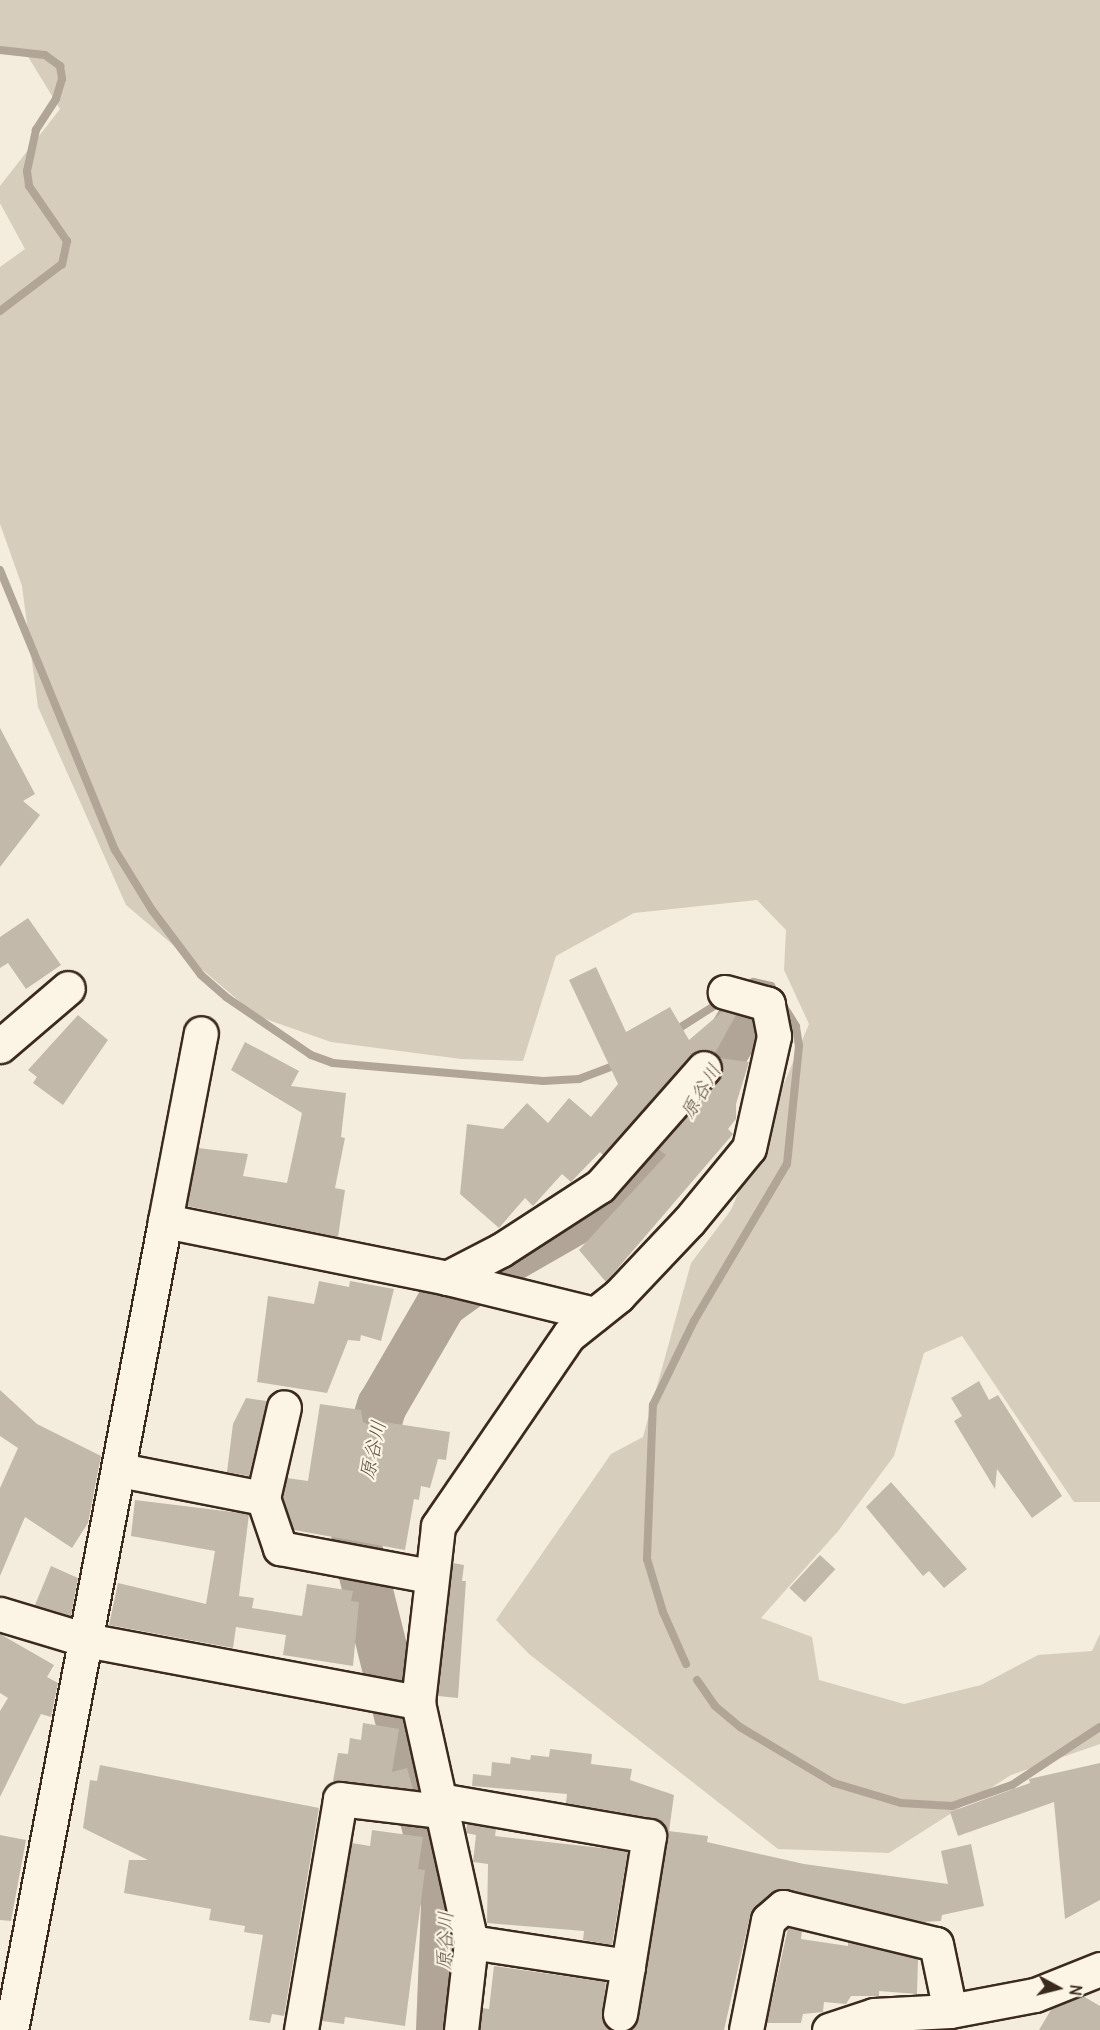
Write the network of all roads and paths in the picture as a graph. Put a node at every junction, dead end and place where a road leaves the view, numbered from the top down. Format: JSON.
{"nodes":[{"id":1,"x":68,"y":988,"type":"dead end"},
{"id":2,"x":725,"y":992,"type":"dead end"},
{"id":3,"x":201,"y":1033,"type":"dead end"},
{"id":4,"x":0,"y":1046,"type":"edge"},
{"id":5,"x":704,"y":1068,"type":"dead end"},
{"id":6,"x":165,"y":1221,"type":"junction"},
{"id":7,"x":447,"y":1278,"type":"junction"},
{"id":8,"x":595,"y":1314,"type":"junction"},
{"id":9,"x":284,"y":1407,"type":"dead end"},
{"id":10,"x":120,"y":1470,"type":"junction"},
{"id":11,"x":263,"y":1498,"type":"junction"},
{"id":12,"x":429,"y":1576,"type":"junction"},
{"id":13,"x":0,"y":1614,"type":"edge"},
{"id":14,"x":86,"y":1640,"type":"junction"},
{"id":15,"x":418,"y":1702,"type":"junction"},
{"id":16,"x":440,"y":1806,"type":"junction"},
{"id":17,"x":471,"y":1942,"type":"junction"},
{"id":18,"x":628,"y":1966,"type":"junction"},
{"id":19,"x":1100,"y":1969,"type":"edge"},
{"id":20,"x":950,"y":2011,"type":"junction"},
{"id":21,"x":620,"y":2014,"type":"dead end"},
{"id":22,"x":11,"y":2030,"type":"edge"},
{"id":23,"x":301,"y":2030,"type":"edge"},
{"id":24,"x":461,"y":2030,"type":"edge"},
{"id":25,"x":746,"y":2030,"type":"edge"},
{"id":26,"x":829,"y":2030,"type":"edge"}],
"edges":[{"from":1,"to":4,"type":"street"},
{"from":2,"to":8,"type":"street"},
{"from":3,"to":6,"type":"street"},
{"from":5,"to":7,"type":"street"},
{"from":6,"to":7,"type":"street"},
{"from":6,"to":10,"type":"street"},
{"from":7,"to":8,"type":"street"},
{"from":8,"to":12,"type":"street"},
{"from":9,"to":11,"type":"street"},
{"from":10,"to":11,"type":"street"},
{"from":10,"to":14,"type":"street"},
{"from":11,"to":12,"type":"street"},
{"from":12,"to":15,"type":"street"},
{"from":13,"to":14,"type":"street"},
{"from":14,"to":15,"type":"street"},
{"from":14,"to":22,"type":"street"},
{"from":15,"to":16,"type":"street"},
{"from":16,"to":17,"type":"street"},
{"from":16,"to":18,"type":"street"},
{"from":16,"to":23,"type":"street"},
{"from":17,"to":18,"type":"street"},
{"from":17,"to":24,"type":"street"},
{"from":18,"to":21,"type":"street"},
{"from":19,"to":20,"type":"street"},
{"from":20,"to":25,"type":"street"},
{"from":20,"to":26,"type":"street"}]}
